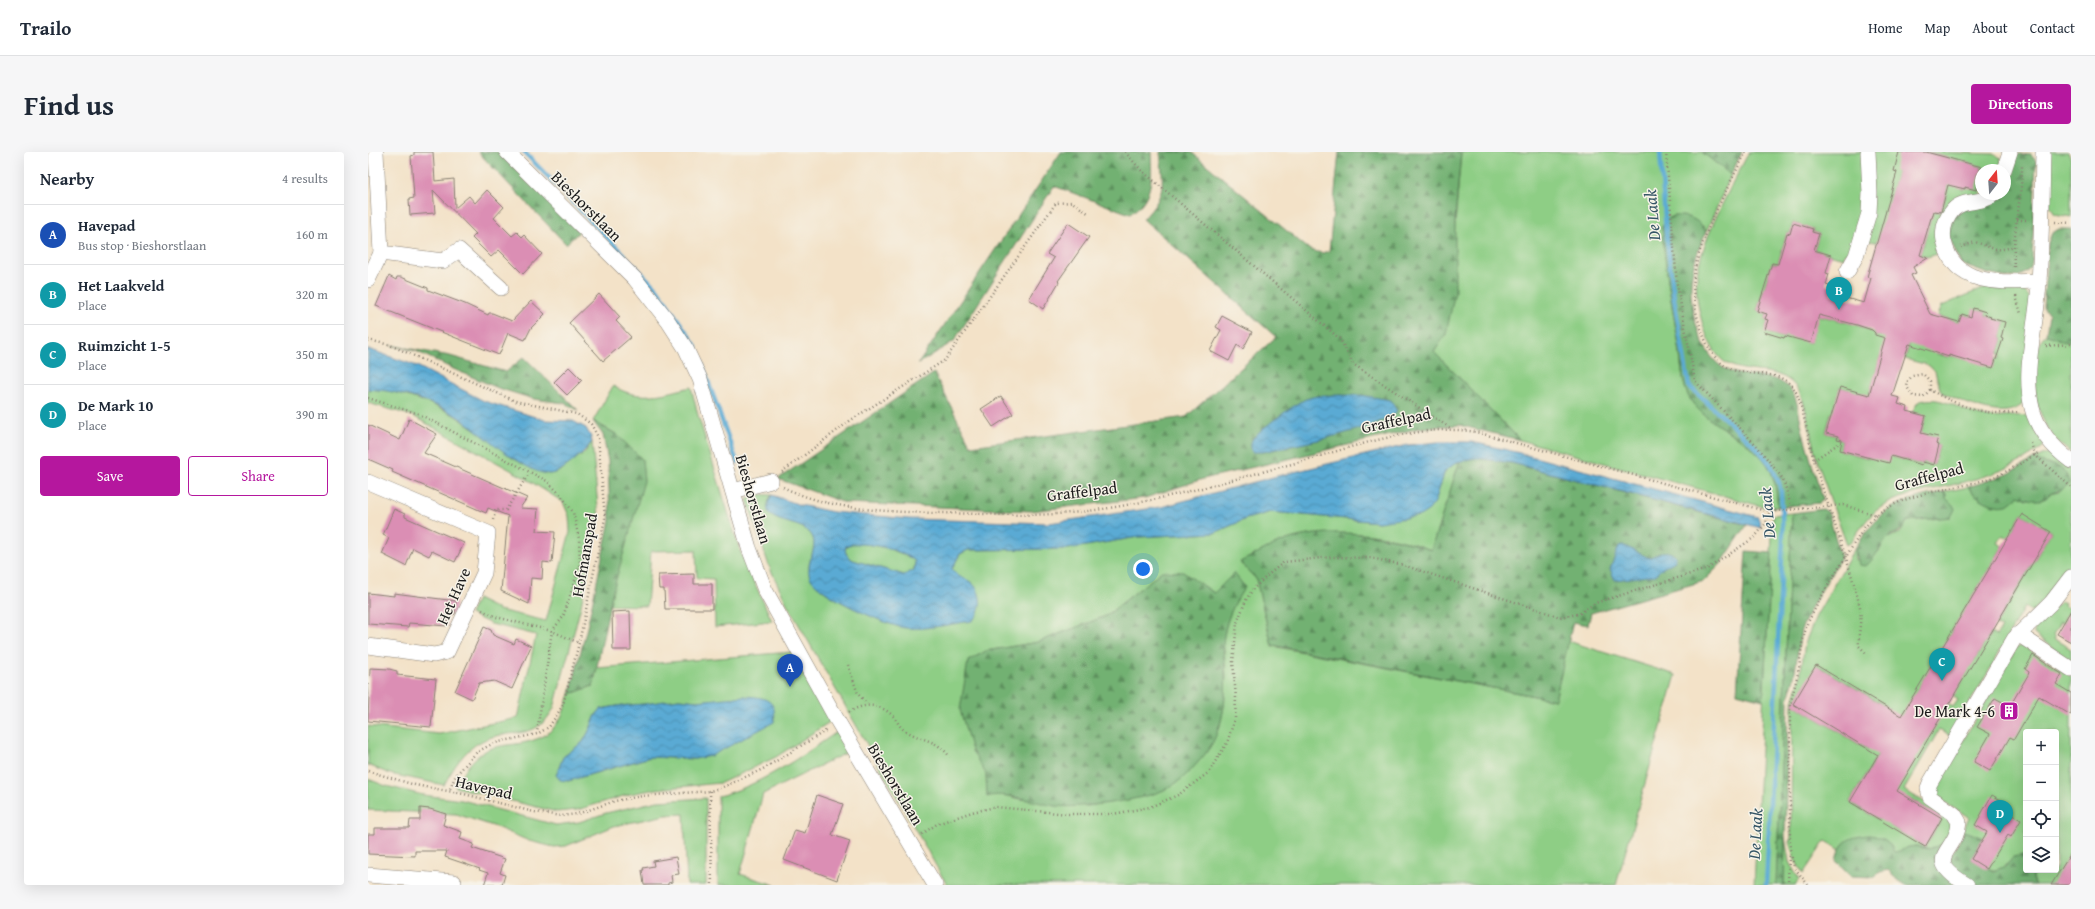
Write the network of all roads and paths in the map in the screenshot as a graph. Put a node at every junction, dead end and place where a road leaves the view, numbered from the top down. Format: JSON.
{"nodes":[{"id":1,"x":376,"y":152,"type":"edge"},
{"id":2,"x":507,"y":152,"type":"edge"},
{"id":3,"x":1125,"y":152,"type":"edge"},
{"id":4,"x":1666,"y":152,"type":"edge"},
{"id":5,"x":1746,"y":152,"type":"edge"},
{"id":6,"x":1868,"y":152,"type":"edge"},
{"id":7,"x":2043,"y":152,"type":"edge"},
{"id":8,"x":2016,"y":156,"type":"edge"},
{"id":9,"x":2009,"y":164,"type":"edge"},
{"id":10,"x":1983,"y":200,"type":"edge"},
{"id":11,"x":1088,"y":213,"type":"dead end"},
{"id":12,"x":2017,"y":220,"type":"dead end"},
{"id":13,"x":2014,"y":246,"type":"dead end"},
{"id":14,"x":381,"y":253,"type":"junction"},
{"id":15,"x":1949,"y":254,"type":"junction"},
{"id":16,"x":1847,"y":272,"type":"dead end"},
{"id":17,"x":368,"y":280,"type":"edge"},
{"id":18,"x":2039,"y":281,"type":"junction"},
{"id":19,"x":501,"y":288,"type":"dead end"},
{"id":20,"x":368,"y":340,"type":"edge"},
{"id":21,"x":2071,"y":344,"type":"edge"},
{"id":22,"x":2032,"y":346,"type":"junction"},
{"id":23,"x":1930,"y":390,"type":"junction"},
{"id":24,"x":368,"y":398,"type":"edge"},
{"id":25,"x":2032,"y":408,"type":"junction"},
{"id":26,"x":1450,"y":428,"type":"junction"},
{"id":27,"x":1838,"y":444,"type":"dead end"},
{"id":28,"x":2053,"y":445,"type":"junction"},
{"id":29,"x":2035,"y":455,"type":"junction"},
{"id":30,"x":1814,"y":460,"type":"junction"},
{"id":31,"x":2071,"y":460,"type":"edge"},
{"id":32,"x":529,"y":473,"type":"junction"},
{"id":33,"x":771,"y":481,"type":"junction"},
{"id":34,"x":368,"y":482,"type":"edge"},
{"id":35,"x":2071,"y":487,"type":"edge"},
{"id":36,"x":733,"y":491,"type":"junction"},
{"id":37,"x":1829,"y":505,"type":"junction"},
{"id":38,"x":1792,"y":509,"type":"junction"},
{"id":39,"x":1770,"y":511,"type":"junction"},
{"id":40,"x":1876,"y":515,"type":"junction"},
{"id":41,"x":488,"y":533,"type":"junction"},
{"id":42,"x":1846,"y":556,"type":"junction"},
{"id":43,"x":2071,"y":577,"type":"edge"},
{"id":44,"x":470,"y":605,"type":"junction"},
{"id":45,"x":552,"y":631,"type":"junction"},
{"id":46,"x":2018,"y":634,"type":"junction"},
{"id":47,"x":579,"y":643,"type":"junction"},
{"id":48,"x":368,"y":646,"type":"edge"},
{"id":49,"x":1866,"y":653,"type":"dead end"},
{"id":50,"x":848,"y":665,"type":"dead end"},
{"id":51,"x":2071,"y":669,"type":"edge"},
{"id":52,"x":867,"y":704,"type":"junction"},
{"id":53,"x":838,"y":721,"type":"junction"},
{"id":54,"x":536,"y":734,"type":"junction"},
{"id":55,"x":950,"y":757,"type":"dead end"},
{"id":56,"x":368,"y":771,"type":"edge"},
{"id":57,"x":449,"y":791,"type":"junction"},
{"id":58,"x":710,"y":791,"type":"junction"},
{"id":59,"x":910,"y":842,"type":"junction"},
{"id":60,"x":1789,"y":842,"type":"junction"},
{"id":61,"x":368,"y":875,"type":"edge"},
{"id":62,"x":454,"y":885,"type":"edge"},
{"id":63,"x":712,"y":885,"type":"edge"},
{"id":64,"x":935,"y":885,"type":"edge"},
{"id":65,"x":1788,"y":885,"type":"edge"},
{"id":66,"x":1808,"y":885,"type":"edge"},
{"id":67,"x":1967,"y":885,"type":"edge"}],
"edges":[{"from":1,"to":14,"type":"street"},
{"from":2,"to":36,"type":"street","name":"Bieshorstlaan"},
{"from":3,"to":26,"type":"path"},
{"from":4,"to":38,"type":"path"},
{"from":5,"to":30,"type":"path"},
{"from":6,"to":16,"type":"street"},
{"from":7,"to":18,"type":"street"},
{"from":8,"to":9,"type":"street"},
{"from":8,"to":12,"type":"path"},
{"from":10,"to":15,"type":"street"},
{"from":11,"to":33,"type":"path"},
{"from":13,"to":15,"type":"path"},
{"from":14,"to":17,"type":"street"},
{"from":14,"to":19,"type":"street"},
{"from":15,"to":18,"type":"street"},
{"from":18,"to":22,"type":"street"},
{"from":20,"to":47,"type":"path","name":"Hofmanspad"},
{"from":21,"to":22,"type":"path"},
{"from":22,"to":25,"type":"street"},
{"from":23,"to":23,"type":"path"},
{"from":23,"to":25,"type":"path"},
{"from":24,"to":32,"type":"path"},
{"from":25,"to":28,"type":"street"},
{"from":26,"to":33,"type":"path","name":"Graffelpad"},
{"from":26,"to":39,"type":"path","name":"Graffelpad"},
{"from":27,"to":30,"type":"path"},
{"from":28,"to":29,"type":"path","name":"Graffelpad"},
{"from":28,"to":31,"type":"street"},
{"from":29,"to":35,"type":"path"},
{"from":29,"to":40,"type":"path","name":"Graffelpad"},
{"from":30,"to":37,"type":"path"},
{"from":32,"to":41,"type":"path"},
{"from":32,"to":45,"type":"path"},
{"from":33,"to":36,"type":"street"},
{"from":34,"to":41,"type":"street"},
{"from":36,"to":53,"type":"street","name":"Bieshorstlaan"},
{"from":37,"to":38,"type":"path","name":"Graffelpad"},
{"from":37,"to":40,"type":"path","name":"Graffelpad"},
{"from":37,"to":42,"type":"path"},
{"from":38,"to":39,"type":"path","name":"Graffelpad"},
{"from":39,"to":59,"type":"path"},
{"from":40,"to":42,"type":"path"},
{"from":41,"to":44,"type":"street","name":"Het Have"},
{"from":42,"to":49,"type":"path"},
{"from":42,"to":60,"type":"path"},
{"from":43,"to":46,"type":"street"},
{"from":44,"to":45,"type":"path"},
{"from":44,"to":48,"type":"street","name":"Het Have"},
{"from":45,"to":47,"type":"path"},
{"from":45,"to":54,"type":"path"},
{"from":46,"to":51,"type":"street"},
{"from":46,"to":67,"type":"street"},
{"from":47,"to":54,"type":"path","name":"Hofmanspad"},
{"from":50,"to":52,"type":"path"},
{"from":52,"to":53,"type":"path","name":"Havepad"},
{"from":52,"to":55,"type":"path"},
{"from":53,"to":58,"type":"path","name":"Havepad"},
{"from":53,"to":59,"type":"street","name":"Bieshorstlaan"},
{"from":54,"to":57,"type":"path","name":"Hofmanspad"},
{"from":56,"to":57,"type":"path","name":"Havepad"},
{"from":57,"to":58,"type":"path","name":"Havepad"},
{"from":58,"to":63,"type":"path"},
{"from":59,"to":64,"type":"street","name":"Bieshorstlaan"},
{"from":60,"to":65,"type":"path"},
{"from":60,"to":66,"type":"path"},
{"from":61,"to":62,"type":"street"}]}
